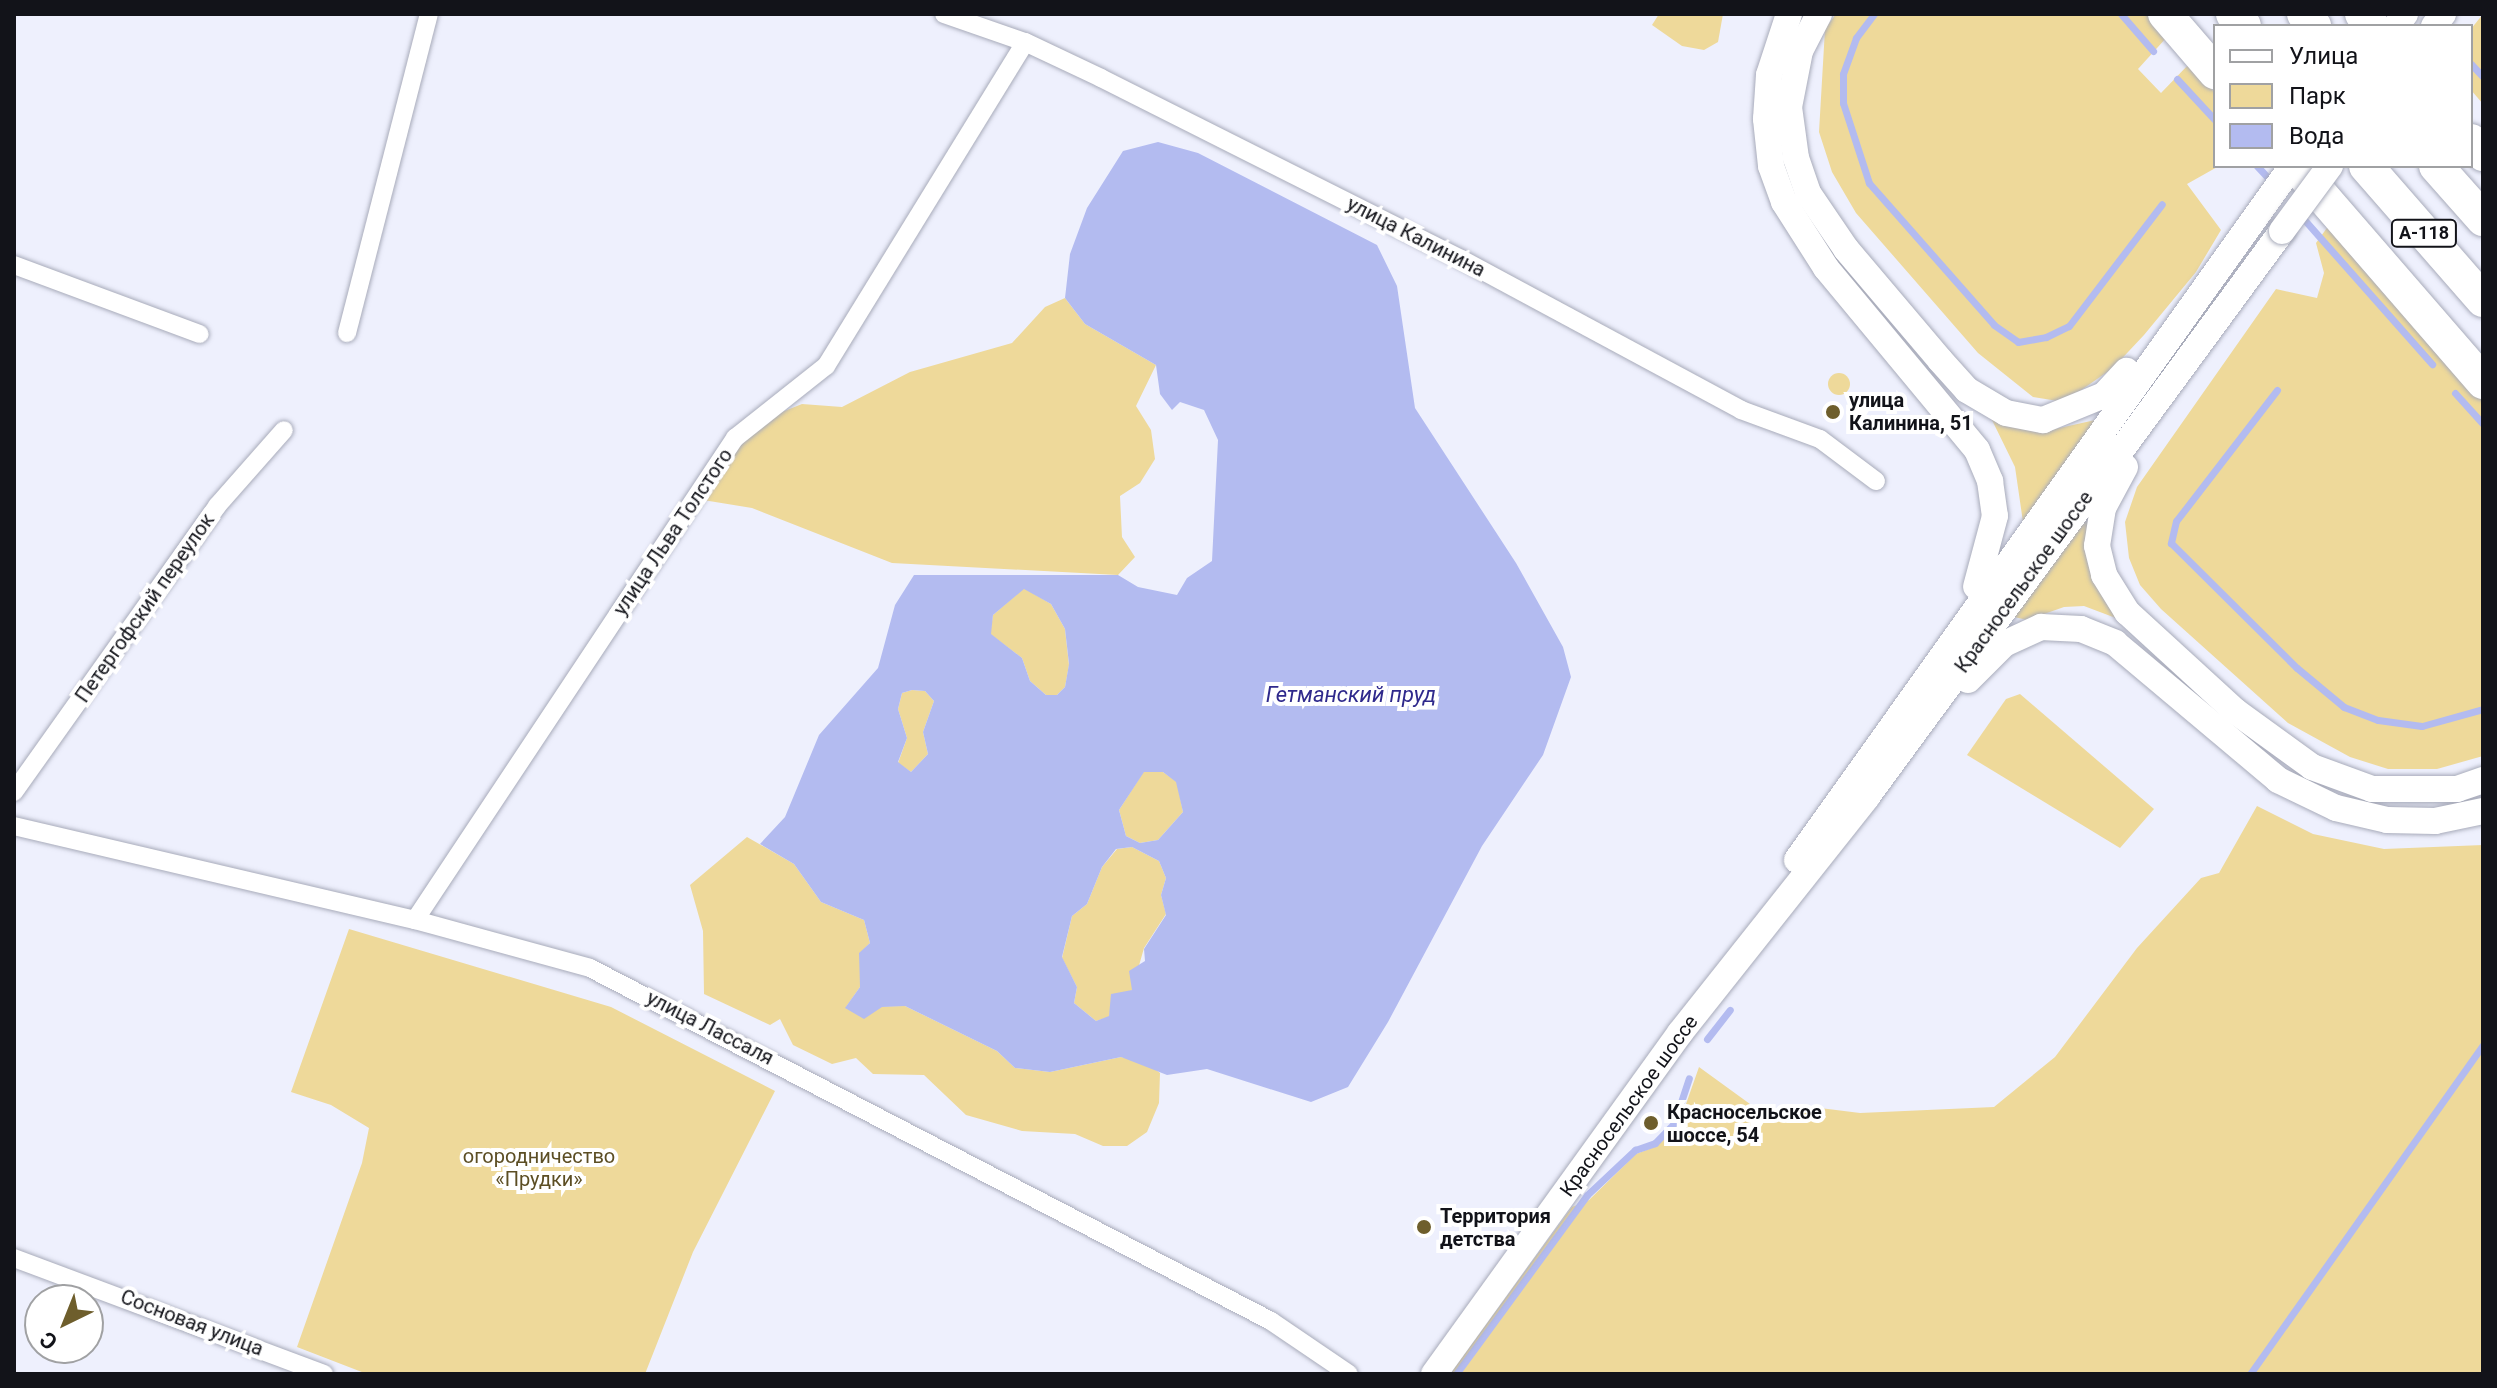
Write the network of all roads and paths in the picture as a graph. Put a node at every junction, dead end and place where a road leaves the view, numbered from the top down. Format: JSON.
{"nodes":[{"id":1,"x":429,"y":14,"type":"edge"},
{"id":2,"x":944,"y":14,"type":"edge"},
{"id":3,"x":1789,"y":14,"type":"edge"},
{"id":4,"x":1819,"y":14,"type":"edge"},
{"id":5,"x":2165,"y":14,"type":"edge"},
{"id":6,"x":1025,"y":42,"type":"junction"},
{"id":7,"x":2213,"y":70,"type":"edge"},
{"id":8,"x":2292,"y":168,"type":"edge"},
{"id":9,"x":2296,"y":168,"type":"edge"},
{"id":10,"x":2329,"y":168,"type":"edge"},
{"id":11,"x":2368,"y":168,"type":"edge"},
{"id":12,"x":2438,"y":168,"type":"edge"},
{"id":13,"x":2483,"y":219,"type":"edge"},
{"id":14,"x":14,"y":265,"type":"edge"},
{"id":15,"x":2198,"y":292,"type":"junction"},
{"id":16,"x":2483,"y":300,"type":"edge"},
{"id":17,"x":347,"y":333,"type":"dead end"},
{"id":18,"x":200,"y":334,"type":"dead end"},
{"id":19,"x":2171,"y":381,"type":"junction"},
{"id":20,"x":2482,"y":381,"type":"edge"},
{"id":21,"x":284,"y":430,"type":"dead end"},
{"id":22,"x":1876,"y":481,"type":"dead end"},
{"id":23,"x":1959,"y":628,"type":"junction"},
{"id":24,"x":2483,"y":780,"type":"edge"},
{"id":25,"x":14,"y":792,"type":"edge"},
{"id":26,"x":1866,"y":798,"type":"junction"},
{"id":27,"x":2483,"y":811,"type":"edge"},
{"id":28,"x":14,"y":826,"type":"edge"},
{"id":29,"x":415,"y":920,"type":"junction"},
{"id":30,"x":1711,"y":993,"type":"junction"},
{"id":31,"x":14,"y":1258,"type":"edge"},
{"id":32,"x":324,"y":1374,"type":"edge"},
{"id":33,"x":1349,"y":1374,"type":"edge"},
{"id":34,"x":1434,"y":1374,"type":"edge"}],
"edges":[{"from":1,"to":17,"type":"street"},
{"from":2,"to":6,"type":"street","name":"улица Калинина"},
{"from":3,"to":23,"type":"main road"},
{"from":4,"to":15,"type":"main road"},
{"from":5,"to":7,"type":"highway"},
{"from":6,"to":22,"type":"street","name":"улица Калинина"},
{"from":6,"to":29,"type":"street","name":"улица Льва Толстого"},
{"from":8,"to":15,"type":"main road","name":"Красносельское шоссе"},
{"from":9,"to":20,"type":"highway"},
{"from":10,"to":19,"type":"main road","name":"Красносельское шоссе","bridge":true},
{"from":11,"to":16,"type":"highway","number":"А-118"},
{"from":12,"to":13,"type":"highway","number":"А-118"},
{"from":14,"to":18,"type":"street"},
{"from":15,"to":23,"type":"main road","name":"Красносельское шоссе"},
{"from":19,"to":24,"type":"main road"},
{"from":19,"to":26,"type":"main road","name":"Красносельское шоссе"},
{"from":21,"to":25,"type":"street","name":"Петергофский переулок"},
{"from":23,"to":30,"type":"main road","name":"Красносельское шоссе"},
{"from":26,"to":27,"type":"main road"},
{"from":26,"to":30,"type":"main road","name":"Красносельское шоссе"},
{"from":28,"to":29,"type":"street","name":"улица Лассаля"},
{"from":29,"to":33,"type":"street","name":"улица Лассаля"},
{"from":30,"to":34,"type":"main road","name":"Красносельское шоссе"},
{"from":31,"to":32,"type":"street","name":"Сосновая улица"}]}
